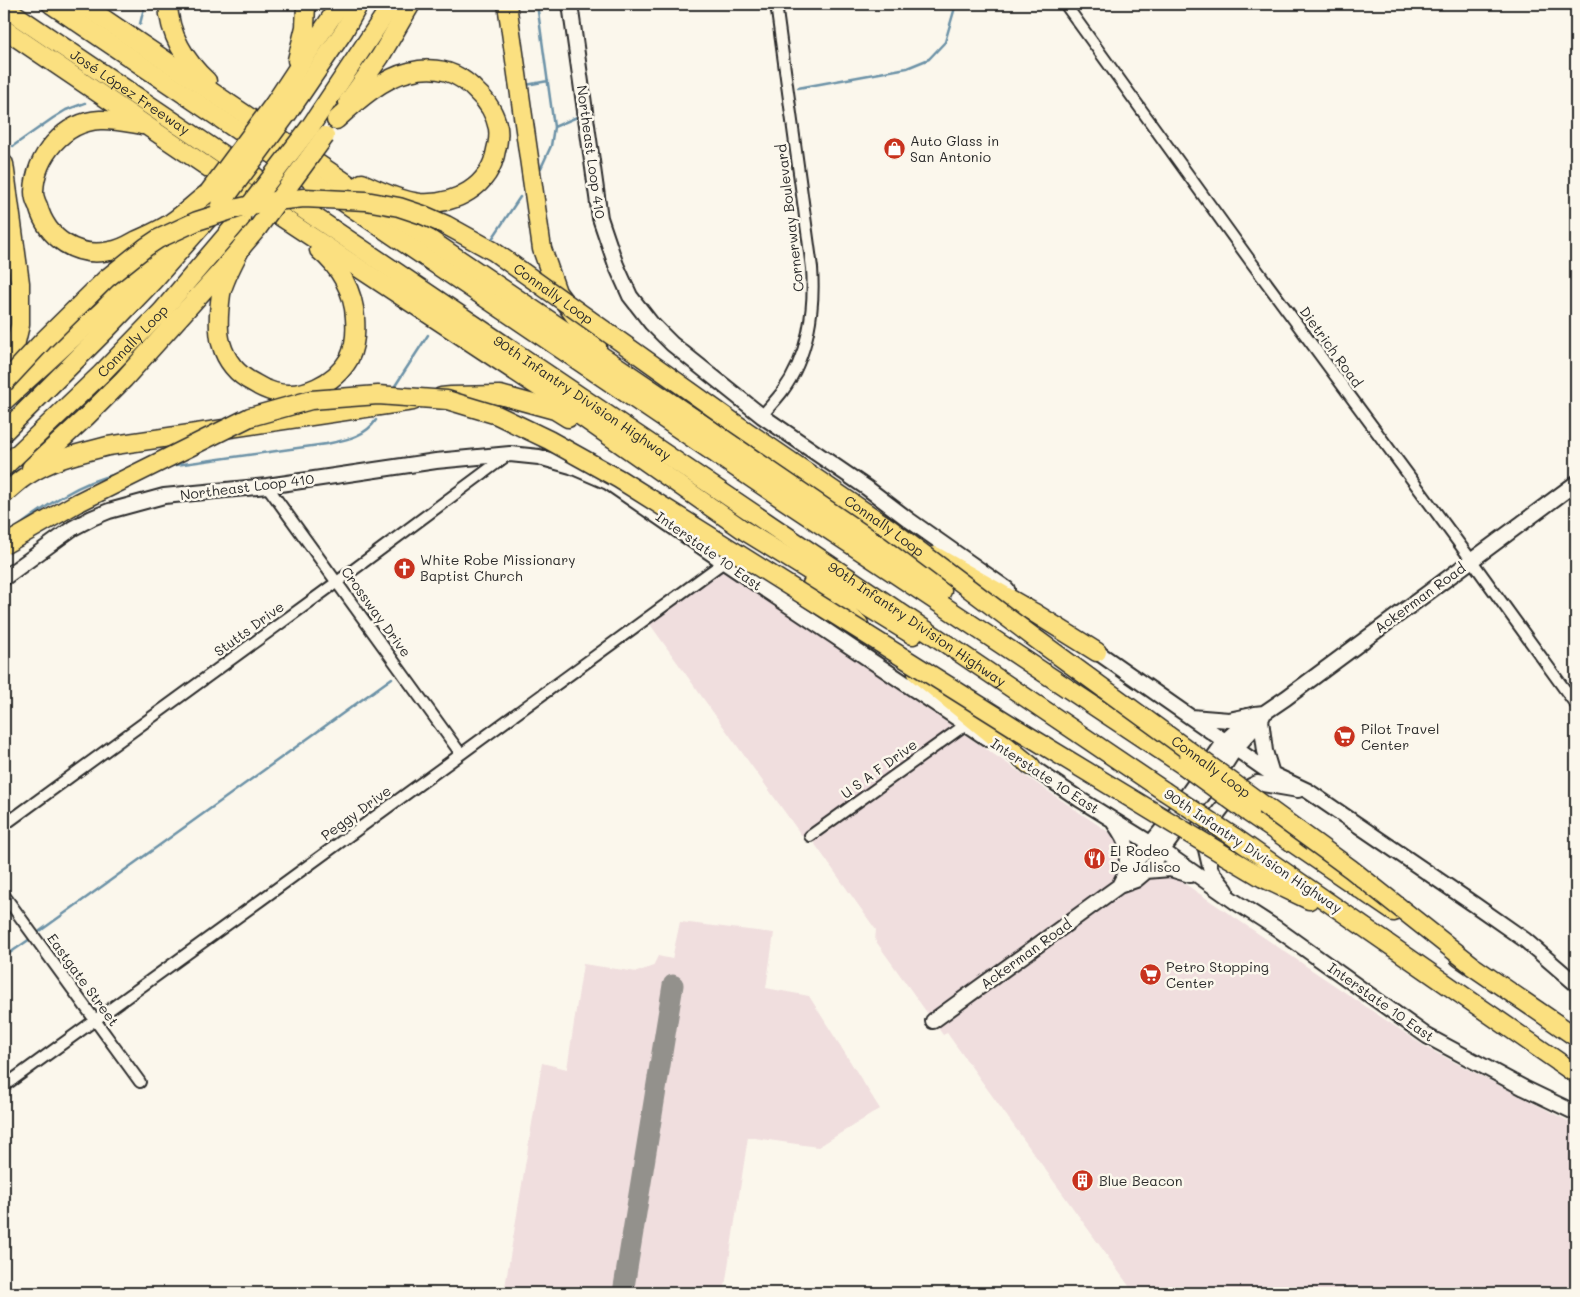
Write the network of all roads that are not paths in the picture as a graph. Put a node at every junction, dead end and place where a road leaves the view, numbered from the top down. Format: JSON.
{"nodes":[{"id":1,"x":51,"y":4,"type":"edge"},
{"id":2,"x":82,"y":4,"type":"edge"},
{"id":3,"x":168,"y":4,"type":"edge"},
{"id":4,"x":306,"y":4,"type":"edge"},
{"id":5,"x":340,"y":4,"type":"edge"},
{"id":6,"x":359,"y":4,"type":"edge"},
{"id":7,"x":392,"y":4,"type":"edge"},
{"id":8,"x":411,"y":4,"type":"edge"},
{"id":9,"x":507,"y":4,"type":"edge"},
{"id":10,"x":570,"y":4,"type":"edge"},
{"id":11,"x":776,"y":4,"type":"edge"},
{"id":12,"x":1065,"y":4,"type":"edge"},
{"id":13,"x":4,"y":7,"type":"edge"},
{"id":14,"x":4,"y":30,"type":"edge"},
{"id":15,"x":286,"y":87,"type":"junction"},
{"id":16,"x":281,"y":109,"type":"junction"},
{"id":17,"x":243,"y":113,"type":"junction"},
{"id":18,"x":336,"y":120,"type":"junction"},
{"id":19,"x":147,"y":126,"type":"junction"},
{"id":20,"x":4,"y":164,"type":"edge"},
{"id":21,"x":328,"y":170,"type":"junction"},
{"id":22,"x":256,"y":179,"type":"joint"},
{"id":23,"x":214,"y":199,"type":"junction"},
{"id":24,"x":283,"y":218,"type":"junction"},
{"id":25,"x":242,"y":246,"type":"junction"},
{"id":26,"x":619,"y":367,"type":"junction"},
{"id":27,"x":4,"y":382,"type":"edge"},
{"id":28,"x":4,"y":401,"type":"edge"},
{"id":29,"x":762,"y":416,"type":"junction"},
{"id":30,"x":4,"y":432,"type":"edge"},
{"id":31,"x":510,"y":454,"type":"junction"},
{"id":32,"x":644,"y":461,"type":"junction"},
{"id":33,"x":760,"y":462,"type":"junction"},
{"id":34,"x":4,"y":467,"type":"edge"},
{"id":35,"x":1576,"y":483,"type":"edge"},
{"id":36,"x":267,"y":486,"type":"junction"},
{"id":37,"x":4,"y":494,"type":"edge"},
{"id":38,"x":745,"y":531,"type":"junction"},
{"id":39,"x":4,"y":545,"type":"edge"},
{"id":40,"x":1472,"y":560,"type":"junction"},
{"id":41,"x":724,"y":562,"type":"junction"},
{"id":42,"x":4,"y":578,"type":"edge"},
{"id":43,"x":337,"y":582,"type":"junction"},
{"id":44,"x":1097,"y":652,"type":"junction"},
{"id":45,"x":1576,"y":705,"type":"edge"},
{"id":46,"x":1102,"y":712,"type":"junction"},
{"id":47,"x":1260,"y":716,"type":"junction"},
{"id":48,"x":1190,"y":717,"type":"junction"},
{"id":49,"x":965,"y":725,"type":"junction"},
{"id":50,"x":1072,"y":730,"type":"junction"},
{"id":51,"x":1230,"y":745,"type":"junction"},
{"id":52,"x":461,"y":754,"type":"junction"},
{"id":53,"x":1031,"y":766,"type":"junction"},
{"id":54,"x":1272,"y":774,"type":"junction"},
{"id":55,"x":1308,"y":792,"type":"junction"},
{"id":56,"x":1111,"y":818,"type":"junction"},
{"id":57,"x":4,"y":825,"type":"edge"},
{"id":58,"x":810,"y":836,"type":"dead end"},
{"id":59,"x":1158,"y":847,"type":"junction"},
{"id":60,"x":1146,"y":871,"type":"junction"},
{"id":61,"x":1122,"y":881,"type":"junction"},
{"id":62,"x":1205,"y":881,"type":"junction"},
{"id":63,"x":4,"y":895,"type":"edge"},
{"id":64,"x":1234,"y":901,"type":"junction"},
{"id":65,"x":1354,"y":921,"type":"junction"},
{"id":66,"x":1472,"y":966,"type":"junction"},
{"id":67,"x":1576,"y":984,"type":"edge"},
{"id":68,"x":95,"y":1020,"type":"junction"},
{"id":69,"x":933,"y":1021,"type":"dead end"},
{"id":70,"x":1576,"y":1036,"type":"edge"},
{"id":71,"x":1576,"y":1074,"type":"edge"},
{"id":72,"x":140,"y":1082,"type":"dead end"},
{"id":73,"x":4,"y":1086,"type":"edge"},
{"id":74,"x":1576,"y":1113,"type":"edge"}],
"edges":[{"from":1,"to":46,"type":"highway","name":"90th Infantry Division Highway"},
{"from":2,"to":17,"type":"highway"},
{"from":3,"to":17,"type":"highway"},
{"from":4,"to":15,"type":"highway"},
{"from":5,"to":15,"type":"highway"},
{"from":6,"to":16,"type":"highway"},
{"from":7,"to":34,"type":"highway","name":"Connally Loop","bridge":true},
{"from":8,"to":18,"type":"highway"},
{"from":9,"to":26,"type":"highway"},
{"from":10,"to":29,"type":"main road","name":"Northeast Loop 410"},
{"from":11,"to":29,"type":"street","name":"Cornerway Boulevard"},
{"from":12,"to":40,"type":"street","name":"Dietrich Road"},
{"from":13,"to":22,"type":"highway","name":"José López Freeway"},
{"from":14,"to":19,"type":"highway"},
{"from":15,"to":16,"type":"highway"},
{"from":16,"to":23,"type":"highway","bridge":true},
{"from":17,"to":21,"type":"highway"},
{"from":18,"to":21,"type":"highway"},
{"from":18,"to":25,"type":"highway","bridge":true},
{"from":19,"to":23,"type":"highway"},
{"from":19,"to":24,"type":"highway"},
{"from":20,"to":27,"type":"highway"},
{"from":21,"to":26,"type":"highway"},
{"from":22,"to":50,"type":"highway","name":"90th Infantry Division Highway"},
{"from":23,"to":28,"type":"highway"},
{"from":23,"to":30,"type":"highway","name":"Connally Loop"},
{"from":24,"to":25,"type":"highway"},
{"from":24,"to":32,"type":"highway"},
{"from":25,"to":37,"type":"highway"},
{"from":26,"to":33,"type":"highway"},
{"from":27,"to":66,"type":"highway","name":"Connally Loop","bridge":true},
{"from":29,"to":44,"type":"main road"},
{"from":31,"to":36,"type":"main road","name":"Northeast Loop 410"},
{"from":31,"to":41,"type":"main road","name":"Interstate 10 East"},
{"from":31,"to":43,"type":"street","name":"Stutts Drive"},
{"from":32,"to":37,"type":"highway"},
{"from":32,"to":38,"type":"highway"},
{"from":33,"to":44,"type":"highway"},
{"from":33,"to":46,"type":"highway"},
{"from":35,"to":40,"type":"main road","name":"Ackerman Road"},
{"from":36,"to":42,"type":"main road","name":"Northeast Loop 410"},
{"from":36,"to":43,"type":"street","name":"Crossway Drive"},
{"from":38,"to":50,"type":"highway"},
{"from":38,"to":53,"type":"highway"},
{"from":39,"to":65,"type":"highway","bridge":true},
{"from":40,"to":45,"type":"street","name":"Dietrich Road"},
{"from":40,"to":47,"type":"main road","name":"Ackerman Road"},
{"from":41,"to":49,"type":"main road","name":"Interstate 10 East"},
{"from":41,"to":52,"type":"street","name":"Peggy Drive"},
{"from":43,"to":52,"type":"street","name":"Crossway Drive"},
{"from":43,"to":57,"type":"street","name":"Stutts Drive"},
{"from":44,"to":48,"type":"main road"},
{"from":46,"to":66,"type":"highway","name":"90th Infantry Division Highway","bridge":true},
{"from":47,"to":48,"type":"main road"},
{"from":47,"to":51,"type":"main road","name":"Ackerman Road"},
{"from":47,"to":54,"type":"main road"},
{"from":48,"to":51,"type":"main road"},
{"from":49,"to":53,"type":"main road","name":"Interstate 10 East"},
{"from":49,"to":58,"type":"street","name":"U S A F Drive"},
{"from":50,"to":65,"type":"highway","name":"90th Infantry Division Highway","bridge":true},
{"from":51,"to":54,"type":"main road"},
{"from":51,"to":59,"type":"main road","name":"Ackerman Road"},
{"from":52,"to":68,"type":"street","name":"Peggy Drive"},
{"from":53,"to":56,"type":"main road","name":"Interstate 10 East"},
{"from":54,"to":55,"type":"main road"},
{"from":55,"to":64,"type":"main road"},
{"from":55,"to":67,"type":"main road"},
{"from":56,"to":59,"type":"main road","name":"Interstate 10 East"},
{"from":56,"to":61,"type":"main road"},
{"from":59,"to":60,"type":"main road","name":"Ackerman Road"},
{"from":59,"to":61,"type":"main road","name":"Ackerman Road"},
{"from":59,"to":62,"type":"main road","name":"Interstate 10 East"},
{"from":60,"to":61,"type":"main road","name":"Ackerman Road"},
{"from":60,"to":62,"type":"main road"},
{"from":61,"to":69,"type":"main road","name":"Ackerman Road"},
{"from":62,"to":64,"type":"main road","name":"Interstate 10 East"},
{"from":63,"to":68,"type":"street","name":"Eastgate Street"},
{"from":64,"to":74,"type":"main road","name":"Interstate 10 East"},
{"from":65,"to":71,"type":"highway","name":"90th Infantry Division Highway"},
{"from":66,"to":70,"type":"highway","name":"90th Infantry Division Highway"},
{"from":68,"to":72,"type":"street","name":"Eastgate Street"},
{"from":68,"to":73,"type":"street","name":"Peggy Drive"}]}
